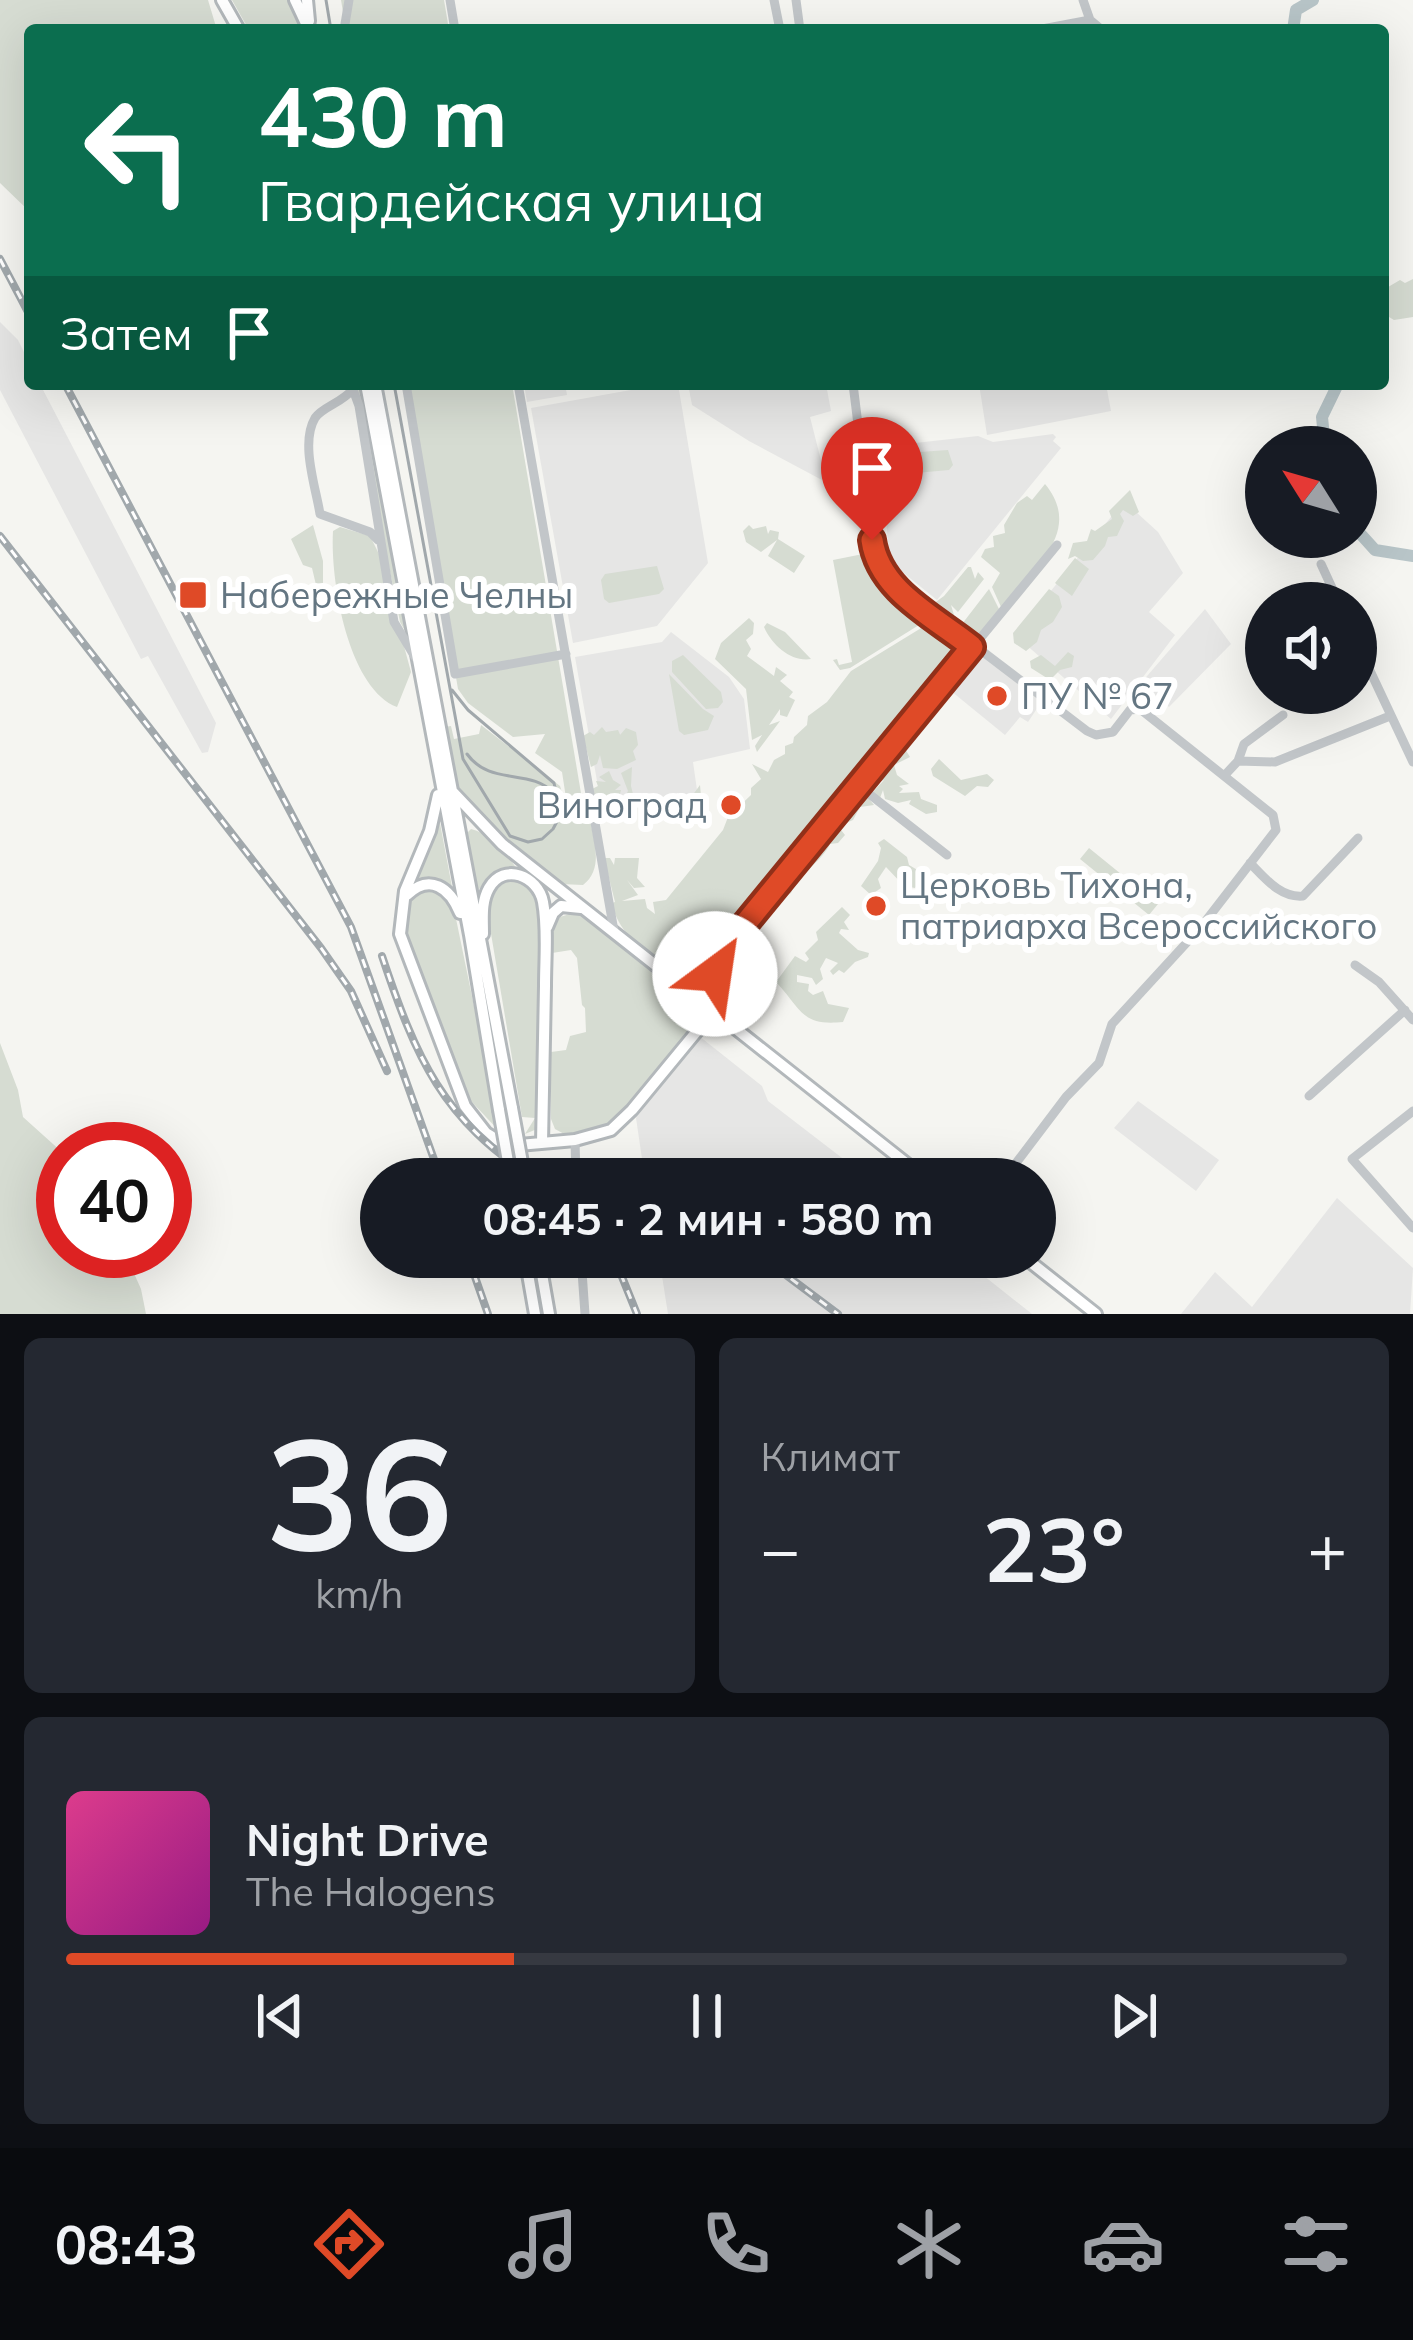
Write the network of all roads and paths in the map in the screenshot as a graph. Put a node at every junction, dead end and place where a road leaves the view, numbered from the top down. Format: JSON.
{"nodes":[{"id":1,"x":1083,"y":0,"type":"edge"},
{"id":2,"x":1090,"y":20,"type":"junction"},
{"id":3,"x":1069,"y":24,"type":"edge"},
{"id":4,"x":1095,"y":24,"type":"edge"},
{"id":5,"x":352,"y":390,"type":"edge"},
{"id":6,"x":357,"y":390,"type":"edge"},
{"id":7,"x":357,"y":390,"type":"edge"},
{"id":8,"x":376,"y":390,"type":"edge"},
{"id":9,"x":407,"y":390,"type":"edge"},
{"id":10,"x":519,"y":390,"type":"edge"},
{"id":11,"x":854,"y":390,"type":"edge"},
{"id":12,"x":381,"y":544,"type":"junction"},
{"id":13,"x":1057,"y":545,"type":"dead end"},
{"id":14,"x":1321,"y":564,"type":"dead end"},
{"id":15,"x":1329,"y":582,"type":"edge"},
{"id":16,"x":972,"y":647,"type":"junction"},
{"id":17,"x":566,"y":654,"type":"junction"},
{"id":18,"x":416,"y":659,"type":"junction"},
{"id":19,"x":1377,"y":687,"type":"edge"},
{"id":20,"x":1283,"y":715,"type":"dead end"},
{"id":21,"x":1390,"y":716,"type":"junction"},
{"id":22,"x":1238,"y":761,"type":"junction"},
{"id":23,"x":1413,"y":762,"type":"edge"},
{"id":24,"x":1224,"y":776,"type":"junction"},
{"id":25,"x":444,"y":786,"type":"junction"},
{"id":26,"x":859,"y":786,"type":"junction"},
{"id":27,"x":1358,"y":838,"type":"dead end"},
{"id":28,"x":947,"y":855,"type":"dead end"},
{"id":29,"x":1250,"y":863,"type":"junction"},
{"id":30,"x":401,"y":909,"type":"junction"},
{"id":31,"x":595,"y":916,"type":"junction"},
{"id":32,"x":614,"y":931,"type":"junction"},
{"id":33,"x":470,"y":934,"type":"junction"},
{"id":34,"x":545,"y":934,"type":"junction"},
{"id":35,"x":484,"y":955,"type":"junction"},
{"id":36,"x":718,"y":957,"type":"junction"},
{"id":37,"x":654,"y":963,"type":"junction"},
{"id":38,"x":1355,"y":965,"type":"dead end"},
{"id":39,"x":703,"y":1002,"type":"junction"},
{"id":40,"x":1405,"y":1010,"type":"junction"},
{"id":41,"x":719,"y":1015,"type":"junction"},
{"id":42,"x":1413,"y":1020,"type":"edge"},
{"id":43,"x":702,"y":1025,"type":"junction"},
{"id":44,"x":1309,"y":1096,"type":"dead end"},
{"id":45,"x":505,"y":1109,"type":"junction"},
{"id":46,"x":1413,"y":1111,"type":"edge"},
{"id":47,"x":575,"y":1140,"type":"junction"},
{"id":48,"x":542,"y":1144,"type":"junction"},
{"id":49,"x":509,"y":1158,"type":"edge"},
{"id":50,"x":519,"y":1158,"type":"edge"},
{"id":51,"x":575,"y":1158,"type":"edge"},
{"id":52,"x":899,"y":1158,"type":"edge"},
{"id":53,"x":1020,"y":1158,"type":"edge"},
{"id":54,"x":1411,"y":1222,"type":"edge"},
{"id":55,"x":529,"y":1278,"type":"edge"},
{"id":56,"x":543,"y":1278,"type":"edge"},
{"id":57,"x":582,"y":1278,"type":"edge"},
{"id":58,"x":1051,"y":1278,"type":"edge"},
{"id":59,"x":535,"y":1314,"type":"edge"},
{"id":60,"x":549,"y":1314,"type":"edge"},
{"id":61,"x":585,"y":1314,"type":"edge"},
{"id":62,"x":1096,"y":1314,"type":"edge"}],
"edges":[{"from":1,"to":2,"type":"street"},
{"from":2,"to":3,"type":"street"},
{"from":2,"to":4,"type":"street"},
{"from":5,"to":12,"type":"street"},
{"from":6,"to":12,"type":"street"},
{"from":7,"to":18,"type":"main road"},
{"from":8,"to":25,"type":"main road"},
{"from":9,"to":17,"type":"street"},
{"from":10,"to":17,"type":"street"},
{"from":11,"to":16,"type":"street"},
{"from":12,"to":18,"type":"street"},
{"from":13,"to":16,"type":"street"},
{"from":14,"to":15,"type":"street"},
{"from":16,"to":24,"type":"street"},
{"from":16,"to":26,"type":"street"},
{"from":17,"to":32,"type":"street"},
{"from":18,"to":25,"type":"main road"},
{"from":19,"to":21,"type":"street"},
{"from":20,"to":22,"type":"street"},
{"from":21,"to":22,"type":"street"},
{"from":21,"to":23,"type":"street"},
{"from":22,"to":24,"type":"street"},
{"from":24,"to":29,"type":"street"},
{"from":25,"to":30,"type":"main road"},
{"from":25,"to":31,"type":"main road"},
{"from":25,"to":33,"type":"main road"},
{"from":25,"to":35,"type":"main road"},
{"from":26,"to":28,"type":"street"},
{"from":26,"to":36,"type":"street"},
{"from":27,"to":29,"type":"street"},
{"from":29,"to":53,"type":"street"},
{"from":30,"to":33,"type":"main road"},
{"from":30,"to":48,"type":"main road"},
{"from":31,"to":32,"type":"main road"},
{"from":31,"to":34,"type":"main road"},
{"from":32,"to":37,"type":"main road"},
{"from":33,"to":45,"type":"main road"},
{"from":34,"to":35,"type":"main road"},
{"from":34,"to":48,"type":"main road"},
{"from":35,"to":45,"type":"main road"},
{"from":36,"to":37,"type":"street"},
{"from":36,"to":41,"type":"street"},
{"from":37,"to":39,"type":"main road"},
{"from":38,"to":40,"type":"street"},
{"from":39,"to":41,"type":"main road"},
{"from":39,"to":43,"type":"main road"},
{"from":40,"to":42,"type":"street"},
{"from":40,"to":44,"type":"street"},
{"from":41,"to":43,"type":"main road"},
{"from":41,"to":52,"type":"main road"},
{"from":43,"to":47,"type":"main road"},
{"from":45,"to":49,"type":"main road","bridge":true},
{"from":45,"to":50,"type":"main road","bridge":true},
{"from":46,"to":54,"type":"street"},
{"from":47,"to":48,"type":"main road"},
{"from":47,"to":51,"type":"street"},
{"from":55,"to":59,"type":"main road"},
{"from":56,"to":60,"type":"main road"},
{"from":57,"to":61,"type":"street"},
{"from":58,"to":62,"type":"main road"}]}
